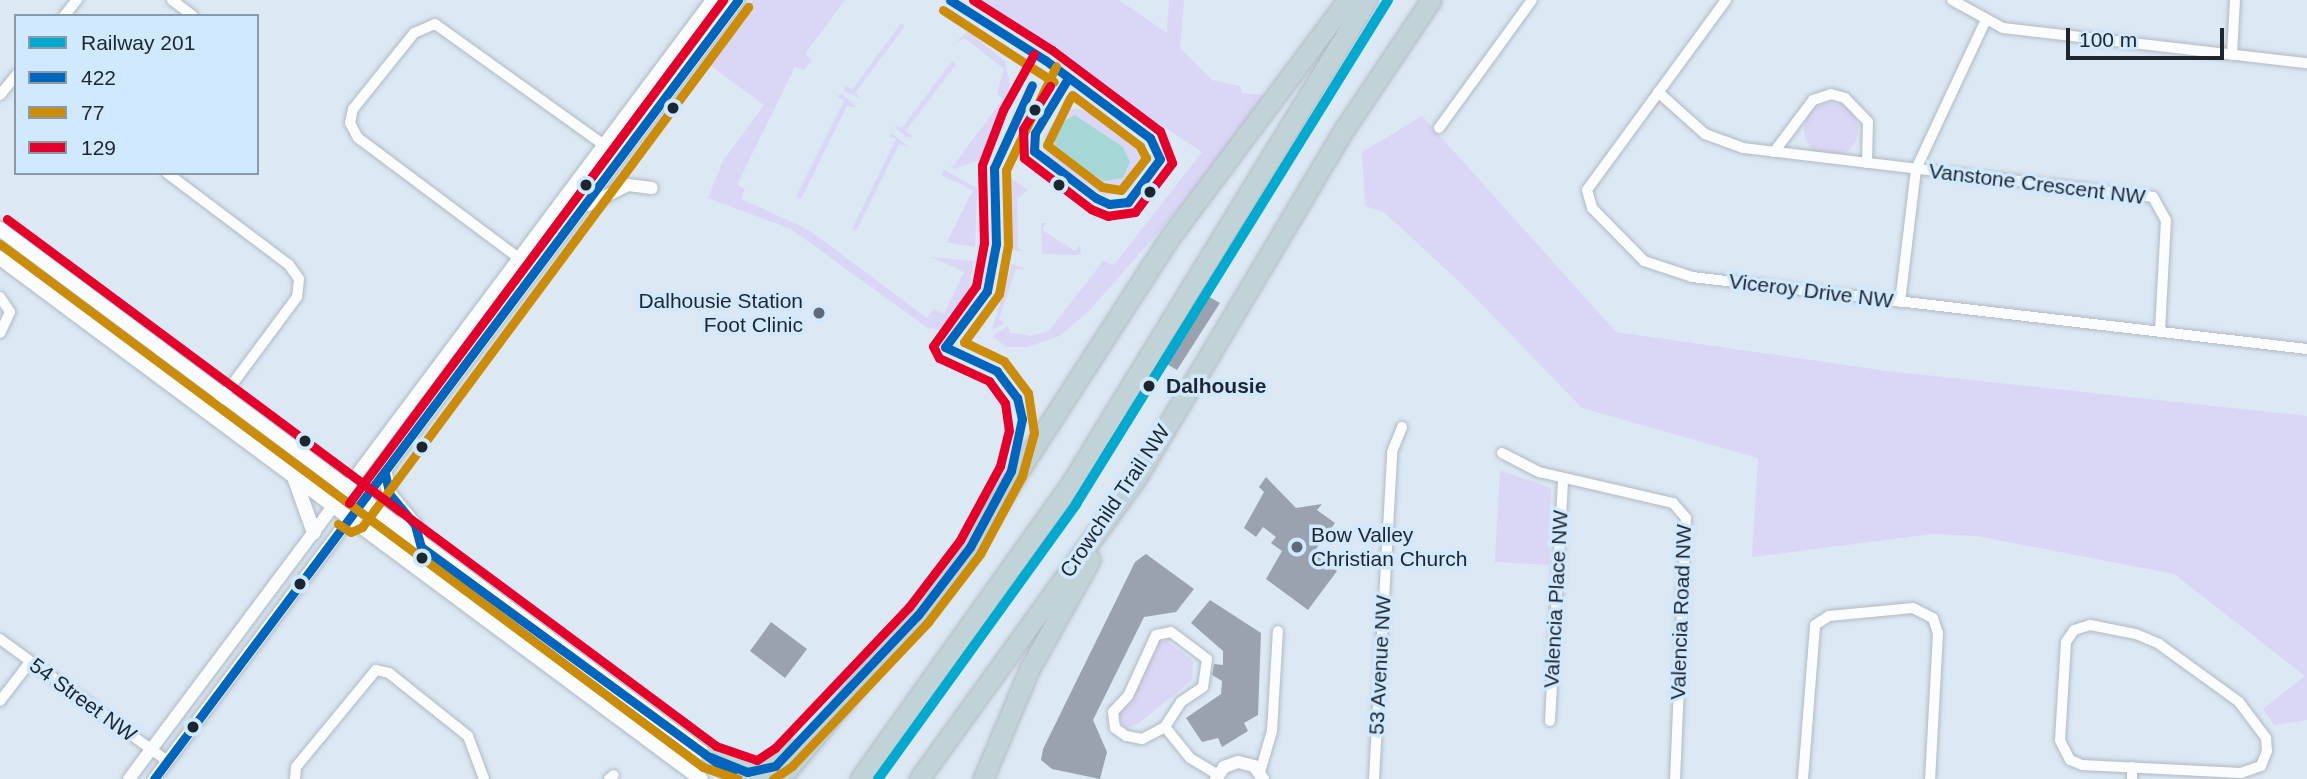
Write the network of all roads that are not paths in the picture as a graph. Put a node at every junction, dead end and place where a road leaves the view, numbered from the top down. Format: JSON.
{"nodes":[{"id":1,"x":77,"y":0,"type":"edge"},
{"id":2,"x":172,"y":0,"type":"edge"},
{"id":3,"x":712,"y":0,"type":"edge"},
{"id":4,"x":738,"y":0,"type":"edge"},
{"id":5,"x":1347,"y":0,"type":"edge"},
{"id":6,"x":1367,"y":0,"type":"edge"},
{"id":7,"x":1431,"y":0,"type":"edge"},
{"id":8,"x":1532,"y":0,"type":"edge"},
{"id":9,"x":1726,"y":0,"type":"edge"},
{"id":10,"x":1952,"y":0,"type":"edge"},
{"id":11,"x":2235,"y":0,"type":"edge"},
{"id":12,"x":66,"y":14,"type":"edge"},
{"id":13,"x":190,"y":14,"type":"edge"},
{"id":14,"x":1985,"y":22,"type":"junction"},
{"id":15,"x":2232,"y":55,"type":"junction"},
{"id":16,"x":2307,"y":63,"type":"edge"},
{"id":17,"x":14,"y":78,"type":"edge"},
{"id":18,"x":1658,"y":92,"type":"junction"},
{"id":19,"x":0,"y":95,"type":"edge"},
{"id":20,"x":1439,"y":128,"type":"dead end"},
{"id":21,"x":604,"y":145,"type":"junction"},
{"id":22,"x":1774,"y":152,"type":"junction"},
{"id":23,"x":1867,"y":163,"type":"junction"},
{"id":24,"x":1916,"y":169,"type":"junction"},
{"id":25,"x":170,"y":175,"type":"edge"},
{"id":26,"x":652,"y":188,"type":"dead end"},
{"id":27,"x":582,"y":209,"type":"junction"},
{"id":28,"x":0,"y":229,"type":"edge"},
{"id":29,"x":0,"y":258,"type":"edge"},
{"id":30,"x":519,"y":259,"type":"junction"},
{"id":31,"x":536,"y":271,"type":"junction"},
{"id":32,"x":0,"y":297,"type":"edge"},
{"id":33,"x":1900,"y":302,"type":"junction"},
{"id":34,"x":2160,"y":332,"type":"junction"},
{"id":35,"x":0,"y":333,"type":"edge"},
{"id":36,"x":2307,"y":349,"type":"edge"},
{"id":37,"x":224,"y":396,"type":"junction"},
{"id":38,"x":209,"y":414,"type":"junction"},
{"id":39,"x":1402,"y":427,"type":"dead end"},
{"id":40,"x":1502,"y":453,"type":"dead end"},
{"id":41,"x":385,"y":474,"type":"junction"},
{"id":42,"x":293,"y":475,"type":"junction"},
{"id":43,"x":1563,"y":478,"type":"junction"},
{"id":44,"x":1135,"y":480,"type":"junction"},
{"id":45,"x":346,"y":490,"type":"junction"},
{"id":46,"x":364,"y":504,"type":"junction"},
{"id":47,"x":335,"y":507,"type":"junction"},
{"id":48,"x":352,"y":520,"type":"junction"},
{"id":49,"x":314,"y":533,"type":"junction"},
{"id":50,"x":421,"y":547,"type":"junction"},
{"id":51,"x":1278,"y":631,"type":"dead end"},
{"id":52,"x":0,"y":639,"type":"edge"},
{"id":53,"x":30,"y":662,"type":"junction"},
{"id":54,"x":847,"y":693,"type":"junction"},
{"id":55,"x":0,"y":701,"type":"edge"},
{"id":56,"x":1550,"y":720,"type":"dead end"},
{"id":57,"x":1166,"y":727,"type":"junction"},
{"id":58,"x":151,"y":750,"type":"junction"},
{"id":59,"x":1265,"y":754,"type":"junction"},
{"id":60,"x":710,"y":757,"type":"junction"},
{"id":61,"x":167,"y":761,"type":"junction"},
{"id":62,"x":1246,"y":762,"type":"junction"},
{"id":63,"x":2132,"y":767,"type":"junction"},
{"id":64,"x":2147,"y":773,"type":"edge"},
{"id":65,"x":1262,"y":776,"type":"edge"},
{"id":66,"x":1217,"y":777,"type":"edge"},
{"id":67,"x":129,"y":779,"type":"edge"},
{"id":68,"x":154,"y":779,"type":"edge"},
{"id":69,"x":295,"y":779,"type":"edge"},
{"id":70,"x":484,"y":779,"type":"edge"},
{"id":71,"x":701,"y":779,"type":"edge"},
{"id":72,"x":738,"y":779,"type":"edge"},
{"id":73,"x":780,"y":779,"type":"edge"},
{"id":74,"x":860,"y":779,"type":"edge"},
{"id":75,"x":919,"y":779,"type":"edge"},
{"id":76,"x":983,"y":779,"type":"edge"},
{"id":77,"x":1374,"y":779,"type":"edge"},
{"id":78,"x":1675,"y":779,"type":"edge"},
{"id":79,"x":1802,"y":779,"type":"edge"},
{"id":80,"x":1930,"y":779,"type":"edge"},
{"id":81,"x":2132,"y":779,"type":"edge"}],
"edges":[{"from":1,"to":12,"type":"street"},
{"from":2,"to":13,"type":"street"},
{"from":3,"to":21,"type":"street"},
{"from":4,"to":27,"type":"street"},
{"from":5,"to":54,"type":"highway"},
{"from":6,"to":74,"type":"highway"},
{"from":7,"to":44,"type":"highway","name":"Crowchild Trail NW"},
{"from":8,"to":20,"type":"street"},
{"from":9,"to":18,"type":"street","name":"Viceroy Drive NW"},
{"from":10,"to":14,"type":"street"},
{"from":11,"to":15,"type":"street"},
{"from":14,"to":15,"type":"street"},
{"from":14,"to":24,"type":"street"},
{"from":15,"to":16,"type":"street"},
{"from":17,"to":19,"type":"street"},
{"from":18,"to":22,"type":"street","name":"Vanstone Crescent NW"},
{"from":18,"to":33,"type":"street","name":"Viceroy Drive NW"},
{"from":21,"to":30,"type":"street"},
{"from":21,"to":30,"type":"street"},
{"from":22,"to":23,"type":"street","name":"Vanstone Crescent NW"},
{"from":22,"to":23,"type":"street"},
{"from":23,"to":24,"type":"street","name":"Vanstone Crescent NW"},
{"from":24,"to":33,"type":"street"},
{"from":24,"to":34,"type":"street","name":"Vanstone Crescent NW"},
{"from":25,"to":37,"type":"street"},
{"from":26,"to":27,"type":"street"},
{"from":27,"to":31,"type":"street"},
{"from":28,"to":37,"type":"main road"},
{"from":29,"to":38,"type":"main road"},
{"from":30,"to":31,"type":"street"},
{"from":30,"to":45,"type":"street"},
{"from":31,"to":41,"type":"street"},
{"from":32,"to":35,"type":"street"},
{"from":33,"to":34,"type":"street","name":"Viceroy Drive NW"},
{"from":34,"to":36,"type":"street","name":"Viceroy Drive NW"},
{"from":37,"to":38,"type":"street"},
{"from":37,"to":45,"type":"main road"},
{"from":38,"to":42,"type":"main road"},
{"from":39,"to":77,"type":"street","name":"53 Avenue NW"},
{"from":40,"to":43,"type":"street","name":"Valencia Road NW"},
{"from":41,"to":46,"type":"street"},
{"from":41,"to":50,"type":"main road"},
{"from":42,"to":47,"type":"main road"},
{"from":42,"to":49,"type":"main road"},
{"from":43,"to":56,"type":"street","name":"Valencia Place NW"},
{"from":43,"to":78,"type":"street","name":"Valencia Road NW"},
{"from":44,"to":75,"type":"highway","name":"Crowchild Trail NW"},
{"from":44,"to":76,"type":"highway"},
{"from":45,"to":46,"type":"main road"},
{"from":45,"to":47,"type":"street"},
{"from":46,"to":48,"type":"street"},
{"from":46,"to":50,"type":"main road"},
{"from":47,"to":48,"type":"main road"},
{"from":47,"to":49,"type":"street"},
{"from":48,"to":61,"type":"street"},
{"from":48,"to":71,"type":"main road"},
{"from":49,"to":58,"type":"street"},
{"from":50,"to":60,"type":"main road"},
{"from":51,"to":59,"type":"street"},
{"from":52,"to":53,"type":"street","name":"54 Street NW"},
{"from":53,"to":55,"type":"street"},
{"from":53,"to":58,"type":"street","name":"54 Street NW"},
{"from":54,"to":60,"type":"highway"},
{"from":54,"to":73,"type":"highway"},
{"from":57,"to":57,"type":"street"},
{"from":57,"to":66,"type":"street"},
{"from":58,"to":61,"type":"street","name":"54 Street NW"},
{"from":58,"to":67,"type":"street"},
{"from":59,"to":62,"type":"street"},
{"from":59,"to":65,"type":"street"},
{"from":60,"to":72,"type":"main road"},
{"from":61,"to":68,"type":"street"},
{"from":62,"to":65,"type":"street"},
{"from":62,"to":66,"type":"street"},
{"from":63,"to":64,"type":"street"},
{"from":63,"to":64,"type":"street"},
{"from":63,"to":81,"type":"street"},
{"from":69,"to":70,"type":"street"},
{"from":79,"to":80,"type":"street"}]}
